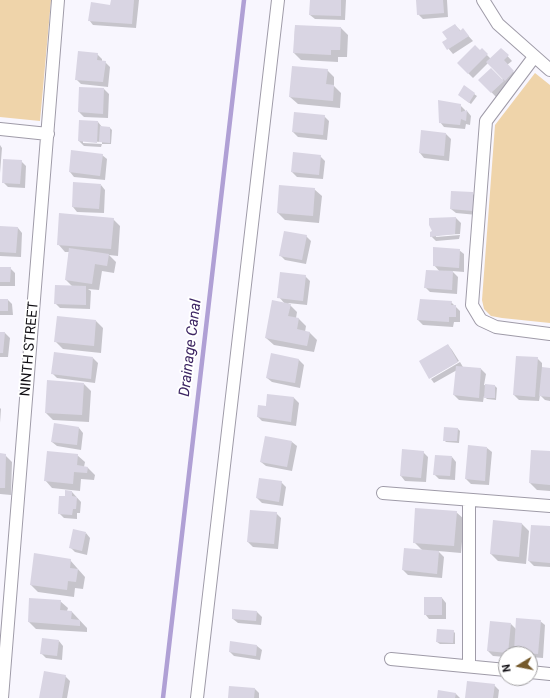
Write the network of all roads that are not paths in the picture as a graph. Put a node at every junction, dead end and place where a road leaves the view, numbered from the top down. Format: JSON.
{"nodes":[{"id":1,"x":58,"y":0,"type":"edge"},
{"id":2,"x":278,"y":0,"type":"edge"},
{"id":3,"x":483,"y":0,"type":"edge"},
{"id":4,"x":534,"y":57,"type":"junction"},
{"id":5,"x":550,"y":70,"type":"edge"},
{"id":6,"x":0,"y":129,"type":"edge"},
{"id":7,"x":48,"y":134,"type":"junction"},
{"id":8,"x":550,"y":334,"type":"edge"},
{"id":9,"x":383,"y":493,"type":"dead end"},
{"id":10,"x":469,"y":500,"type":"junction"},
{"id":11,"x":550,"y":506,"type":"edge"},
{"id":12,"x":391,"y":659,"type":"dead end"},
{"id":13,"x":469,"y":666,"type":"junction"},
{"id":14,"x":498,"y":669,"type":"edge"},
{"id":15,"x":538,"y":673,"type":"edge"},
{"id":16,"x":550,"y":674,"type":"edge"},
{"id":17,"x":2,"y":698,"type":"edge"},
{"id":18,"x":197,"y":698,"type":"edge"}],
"edges":[{"from":1,"to":7,"type":"street","name":"NINTH STREET"},
{"from":2,"to":18,"type":"street"},
{"from":3,"to":4,"type":"street"},
{"from":4,"to":5,"type":"street"},
{"from":4,"to":8,"type":"street"},
{"from":6,"to":7,"type":"street"},
{"from":7,"to":17,"type":"street","name":"NINTH STREET"},
{"from":9,"to":10,"type":"street"},
{"from":10,"to":11,"type":"street"},
{"from":10,"to":13,"type":"street"},
{"from":12,"to":13,"type":"street"},
{"from":13,"to":14,"type":"street"},
{"from":15,"to":16,"type":"street"}]}
